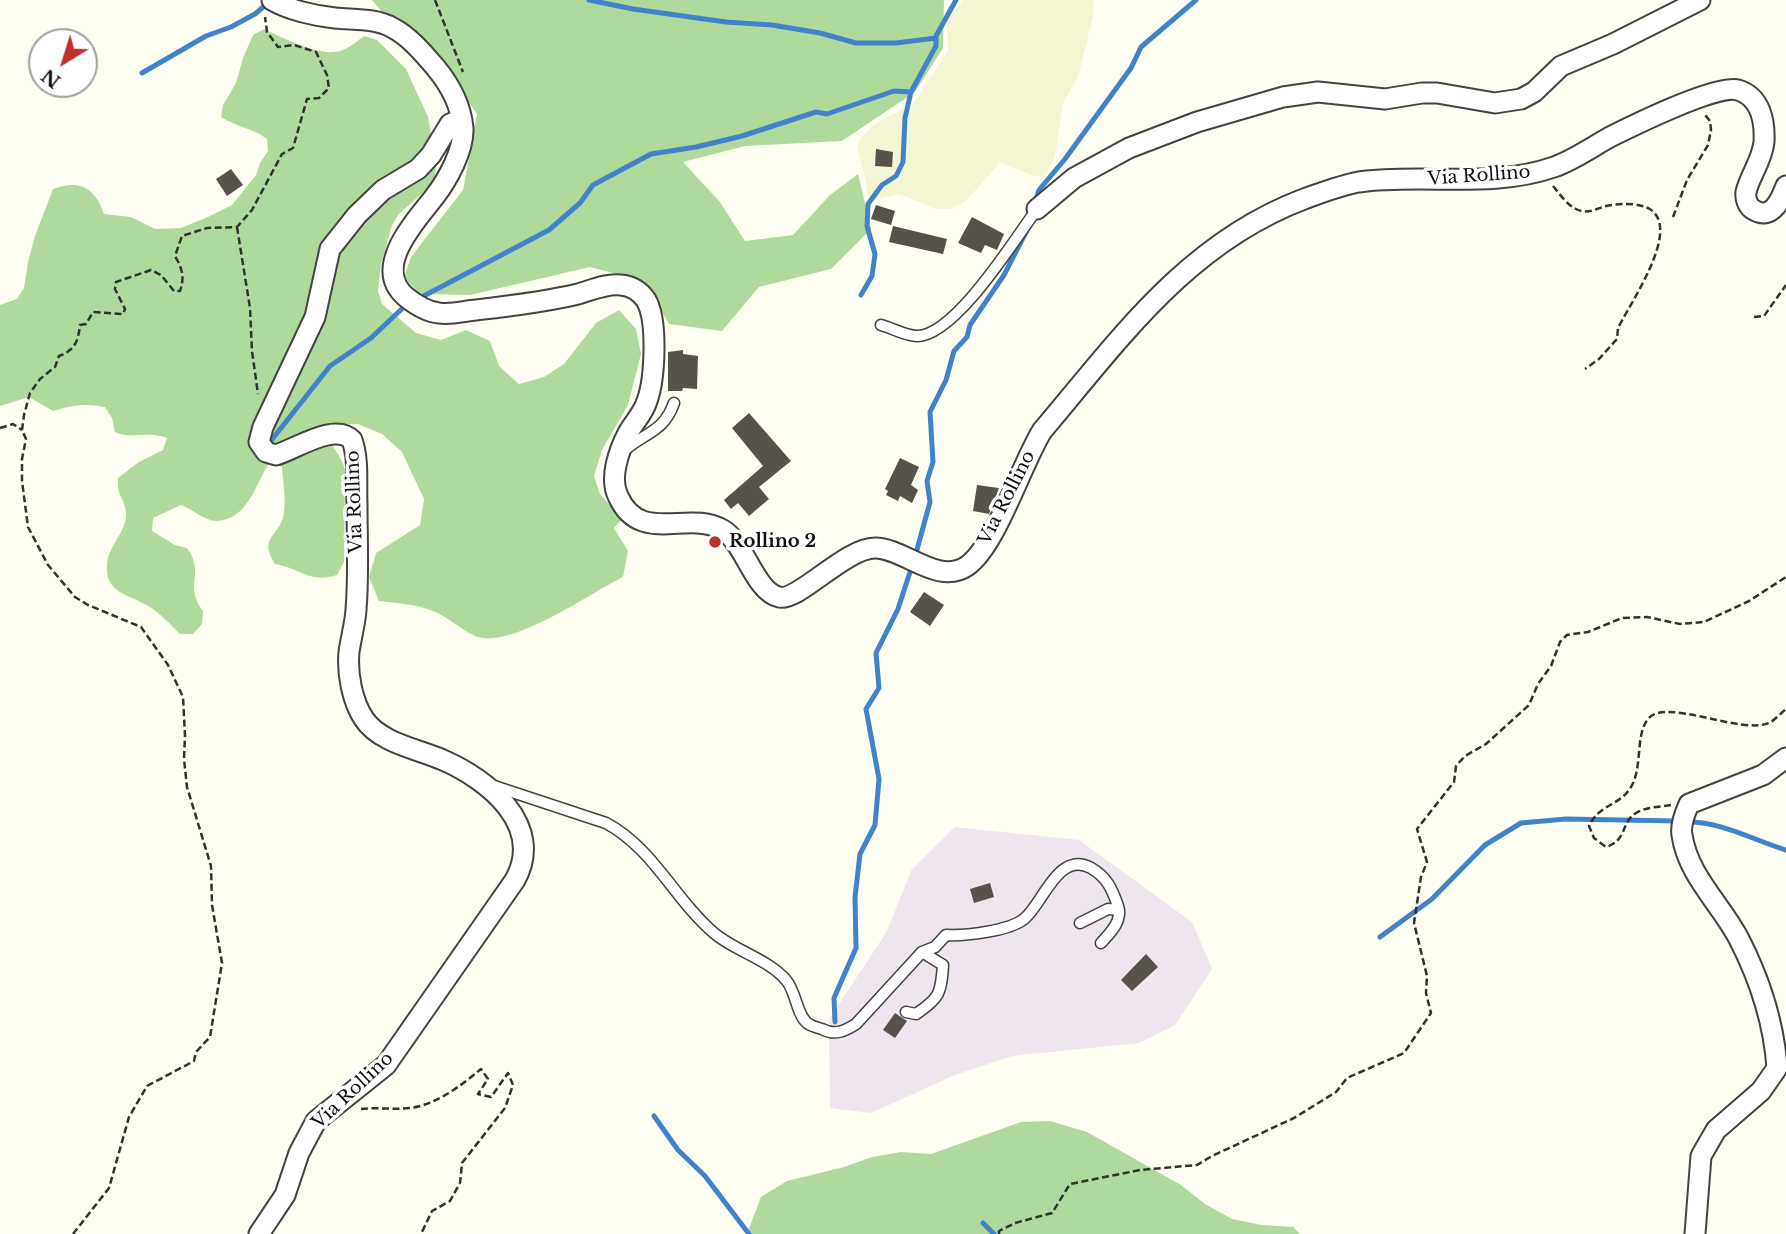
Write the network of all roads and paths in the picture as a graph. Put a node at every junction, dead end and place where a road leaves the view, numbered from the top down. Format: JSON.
{"nodes":[{"id":1,"x":435,"y":0,"type":"edge"},
{"id":2,"x":1700,"y":0,"type":"edge"},
{"id":3,"x":268,"y":5,"type":"edge"},
{"id":4,"x":464,"y":76,"type":"dead end"},
{"id":5,"x":1689,"y":102,"type":"junction"},
{"id":6,"x":461,"y":119,"type":"junction"},
{"id":7,"x":1533,"y":173,"type":"junction"},
{"id":8,"x":1786,"y":186,"type":"edge"},
{"id":9,"x":1037,"y":209,"type":"joint"},
{"id":10,"x":1673,"y":217,"type":"dead end"},
{"id":11,"x":237,"y":227,"type":"junction"},
{"id":12,"x":1786,"y":285,"type":"edge"},
{"id":13,"x":1754,"y":317,"type":"dead end"},
{"id":14,"x":881,"y":325,"type":"dead end"},
{"id":15,"x":1584,"y":369,"type":"dead end"},
{"id":16,"x":258,"y":394,"type":"dead end"},
{"id":17,"x":674,"y":403,"type":"dead end"},
{"id":18,"x":0,"y":428,"type":"edge"},
{"id":19,"x":22,"y":430,"type":"junction"},
{"id":20,"x":621,"y":453,"type":"junction"},
{"id":21,"x":1786,"y":577,"type":"edge"},
{"id":22,"x":1786,"y":709,"type":"edge"},
{"id":23,"x":1786,"y":758,"type":"edge"},
{"id":24,"x":481,"y":781,"type":"junction"},
{"id":25,"x":1689,"y":804,"type":"junction"},
{"id":26,"x":1119,"y":910,"type":"junction"},
{"id":27,"x":1080,"y":923,"type":"dead end"},
{"id":28,"x":1101,"y":943,"type":"dead end"},
{"id":29,"x":922,"y":952,"type":"junction"},
{"id":30,"x":906,"y":1012,"type":"dead end"},
{"id":31,"x":359,"y":1109,"type":"dead end"},
{"id":32,"x":73,"y":1234,"type":"edge"},
{"id":33,"x":259,"y":1234,"type":"edge"},
{"id":34,"x":421,"y":1234,"type":"edge"},
{"id":35,"x":999,"y":1234,"type":"edge"},
{"id":36,"x":1695,"y":1234,"type":"edge"}],
"edges":[{"from":1,"to":4,"type":"path"},
{"from":2,"to":9,"type":"street"},
{"from":3,"to":6,"type":"street","name":"Via Rollino"},
{"from":3,"to":11,"type":"path"},
{"from":5,"to":7,"type":"street","name":"Via Rollino"},
{"from":5,"to":8,"type":"street","name":"Via Rollino"},
{"from":5,"to":10,"type":"path"},
{"from":6,"to":20,"type":"street","name":"Via Rollino"},
{"from":6,"to":24,"type":"street","name":"Via Rollino"},
{"from":7,"to":15,"type":"path"},
{"from":7,"to":20,"type":"street","name":"Via Rollino"},
{"from":9,"to":14,"type":"lane"},
{"from":11,"to":16,"type":"path"},
{"from":11,"to":19,"type":"path"},
{"from":12,"to":13,"type":"path"},
{"from":17,"to":20,"type":"lane"},
{"from":18,"to":19,"type":"path"},
{"from":19,"to":32,"type":"path"},
{"from":21,"to":35,"type":"path"},
{"from":22,"to":25,"type":"path"},
{"from":23,"to":25,"type":"street"},
{"from":24,"to":29,"type":"lane","name":"Via Rollino"},
{"from":24,"to":33,"type":"street","name":"Via Rollino"},
{"from":25,"to":36,"type":"street"},
{"from":26,"to":27,"type":"lane"},
{"from":26,"to":28,"type":"lane"},
{"from":26,"to":29,"type":"lane","name":"Via Rollino"},
{"from":29,"to":30,"type":"lane"},
{"from":31,"to":34,"type":"path"}]}
